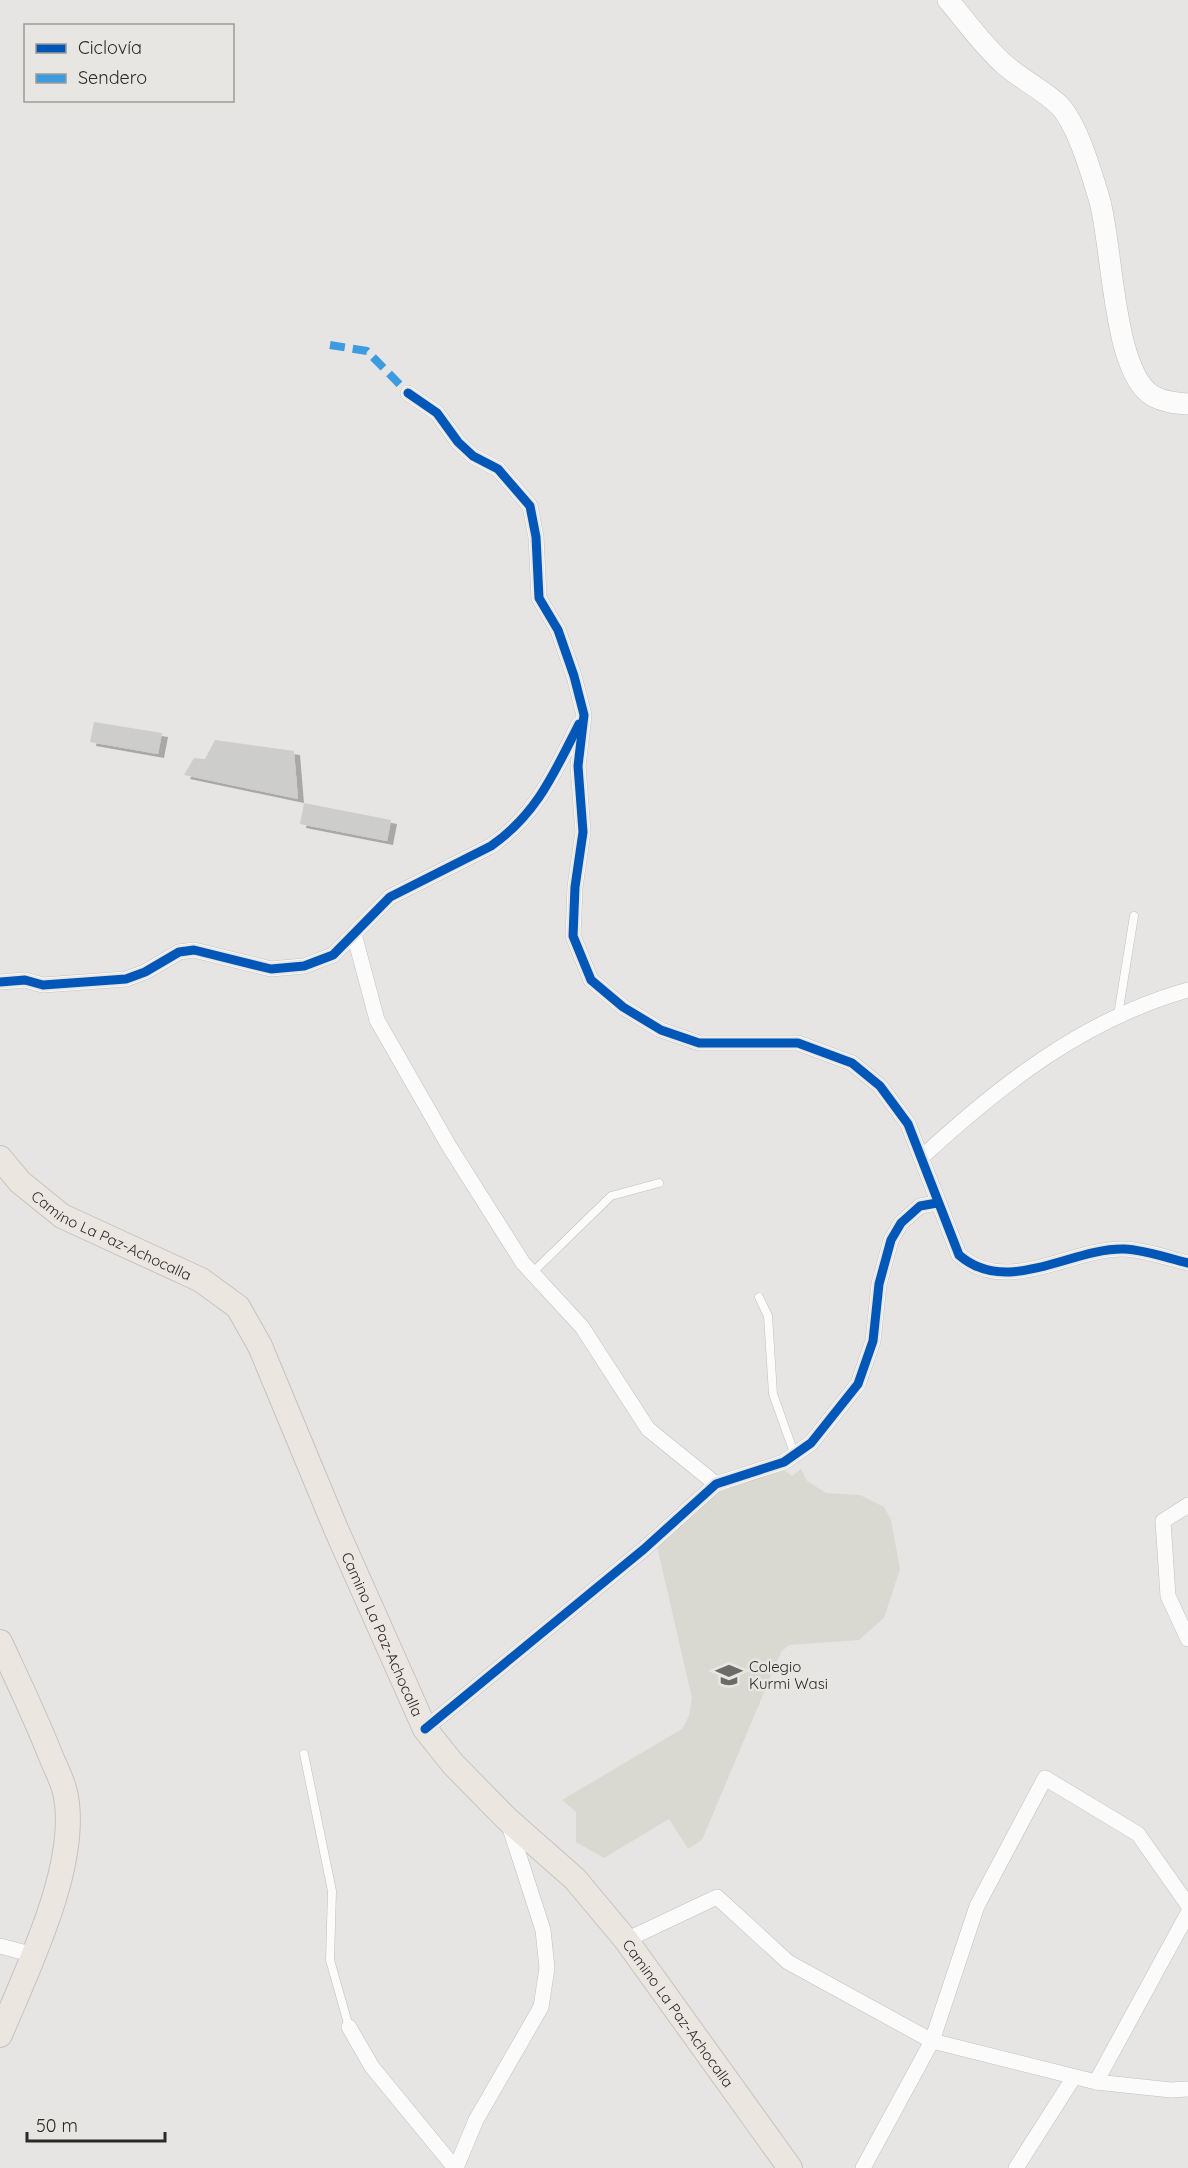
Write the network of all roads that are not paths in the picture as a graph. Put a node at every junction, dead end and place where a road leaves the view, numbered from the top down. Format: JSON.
{"nodes":[{"id":1,"x":948,"y":0,"type":"edge"},
{"id":2,"x":408,"y":393,"type":"dead end"},
{"id":3,"x":1188,"y":404,"type":"edge"},
{"id":4,"x":584,"y":715,"type":"junction"},
{"id":5,"x":1134,"y":916,"type":"dead end"},
{"id":6,"x":354,"y":934,"type":"junction"},
{"id":7,"x":0,"y":982,"type":"edge"},
{"id":8,"x":1188,"y":990,"type":"edge"},
{"id":9,"x":1118,"y":1015,"type":"junction"},
{"id":10,"x":922,"y":1157,"type":"junction"},
{"id":11,"x":0,"y":1158,"type":"edge"},
{"id":12,"x":659,"y":1183,"type":"dead end"},
{"id":13,"x":937,"y":1203,"type":"junction"},
{"id":14,"x":1188,"y":1263,"type":"edge"},
{"id":15,"x":532,"y":1273,"type":"junction"},
{"id":16,"x":759,"y":1297,"type":"dead end"},
{"id":17,"x":790,"y":1458,"type":"junction"},
{"id":18,"x":716,"y":1484,"type":"junction"},
{"id":19,"x":1188,"y":1505,"type":"edge"},
{"id":20,"x":1188,"y":1640,"type":"edge"},
{"id":21,"x":0,"y":1642,"type":"edge"},
{"id":22,"x":425,"y":1729,"type":"junction"},
{"id":23,"x":304,"y":1754,"type":"dead end"},
{"id":24,"x":507,"y":1819,"type":"junction"},
{"id":25,"x":1188,"y":1905,"type":"edge"},
{"id":26,"x":1188,"y":1913,"type":"edge"},
{"id":27,"x":626,"y":1940,"type":"junction"},
{"id":28,"x":0,"y":1946,"type":"edge"},
{"id":29,"x":34,"y":1955,"type":"junction"},
{"id":30,"x":349,"y":2027,"type":"joint"},
{"id":31,"x":0,"y":2035,"type":"edge"},
{"id":32,"x":932,"y":2041,"type":"junction"},
{"id":33,"x":1074,"y":2077,"type":"junction"},
{"id":34,"x":1096,"y":2082,"type":"junction"},
{"id":35,"x":1188,"y":2089,"type":"edge"},
{"id":36,"x":455,"y":2168,"type":"edge"},
{"id":37,"x":790,"y":2168,"type":"edge"},
{"id":38,"x":863,"y":2168,"type":"edge"},
{"id":39,"x":1016,"y":2168,"type":"edge"}],
"edges":[{"from":1,"to":3,"type":"main road"},
{"from":2,"to":4,"type":"street"},
{"from":4,"to":6,"type":"street"},
{"from":4,"to":10,"type":"street"},
{"from":5,"to":9,"type":"lane"},
{"from":6,"to":7,"type":"street"},
{"from":6,"to":15,"type":"street"},
{"from":8,"to":9,"type":"street"},
{"from":9,"to":10,"type":"street"},
{"from":10,"to":13,"type":"street"},
{"from":11,"to":22,"type":"main road","name":"Camino La Paz-Achocalla"},
{"from":12,"to":15,"type":"lane"},
{"from":13,"to":14,"type":"street"},
{"from":13,"to":17,"type":"street"},
{"from":15,"to":18,"type":"street"},
{"from":16,"to":17,"type":"lane"},
{"from":17,"to":18,"type":"street"},
{"from":18,"to":22,"type":"street"},
{"from":19,"to":20,"type":"street"},
{"from":21,"to":29,"type":"main road"},
{"from":22,"to":24,"type":"main road","name":"Camino La Paz-Achocalla"},
{"from":23,"to":30,"type":"lane"},
{"from":24,"to":27,"type":"main road","name":"Camino La Paz-Achocalla"},
{"from":24,"to":36,"type":"street"},
{"from":25,"to":32,"type":"street"},
{"from":26,"to":34,"type":"street"},
{"from":27,"to":32,"type":"street"},
{"from":27,"to":37,"type":"main road","name":"Camino La Paz-Achocalla"},
{"from":28,"to":29,"type":"street"},
{"from":29,"to":31,"type":"main road"},
{"from":30,"to":36,"type":"street"},
{"from":32,"to":33,"type":"street"},
{"from":32,"to":38,"type":"street"},
{"from":33,"to":34,"type":"street"},
{"from":33,"to":39,"type":"street"},
{"from":34,"to":35,"type":"street"}]}
